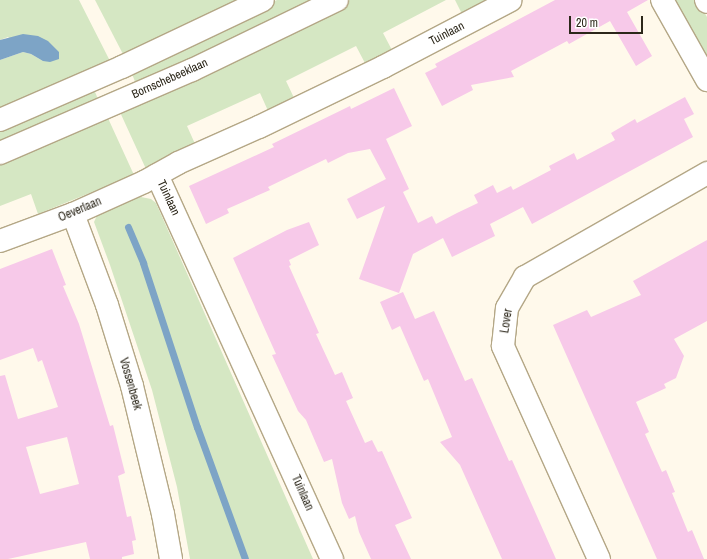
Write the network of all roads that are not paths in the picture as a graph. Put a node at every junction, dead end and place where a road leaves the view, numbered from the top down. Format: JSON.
{"nodes":[{"id":1,"x":262,"y":0,"type":"edge"},
{"id":2,"x":337,"y":0,"type":"edge"},
{"id":3,"x":512,"y":0,"type":"edge"},
{"id":4,"x":662,"y":0,"type":"edge"},
{"id":5,"x":707,"y":80,"type":"edge"},
{"id":6,"x":0,"y":120,"type":"edge"},
{"id":7,"x":0,"y":152,"type":"edge"},
{"id":8,"x":707,"y":173,"type":"edge"},
{"id":9,"x":157,"y":175,"type":"junction"},
{"id":10,"x":74,"y":214,"type":"junction"},
{"id":11,"x":0,"y":241,"type":"edge"},
{"id":12,"x":171,"y":559,"type":"edge"},
{"id":13,"x":332,"y":559,"type":"edge"},
{"id":14,"x":599,"y":559,"type":"edge"}],
"edges":[{"from":1,"to":6,"type":"street"},
{"from":2,"to":7,"type":"street","name":"Bornschebeeklaan"},
{"from":3,"to":9,"type":"street","name":"Tuinlaan"},
{"from":4,"to":5,"type":"street"},
{"from":8,"to":14,"type":"street","name":"Lover"},
{"from":9,"to":10,"type":"street","name":"Oeverlaan"},
{"from":9,"to":13,"type":"street","name":"Tuinlaan"},
{"from":10,"to":11,"type":"street","name":"Oeverlaan"},
{"from":10,"to":12,"type":"street","name":"Vossenbeek"}]}
